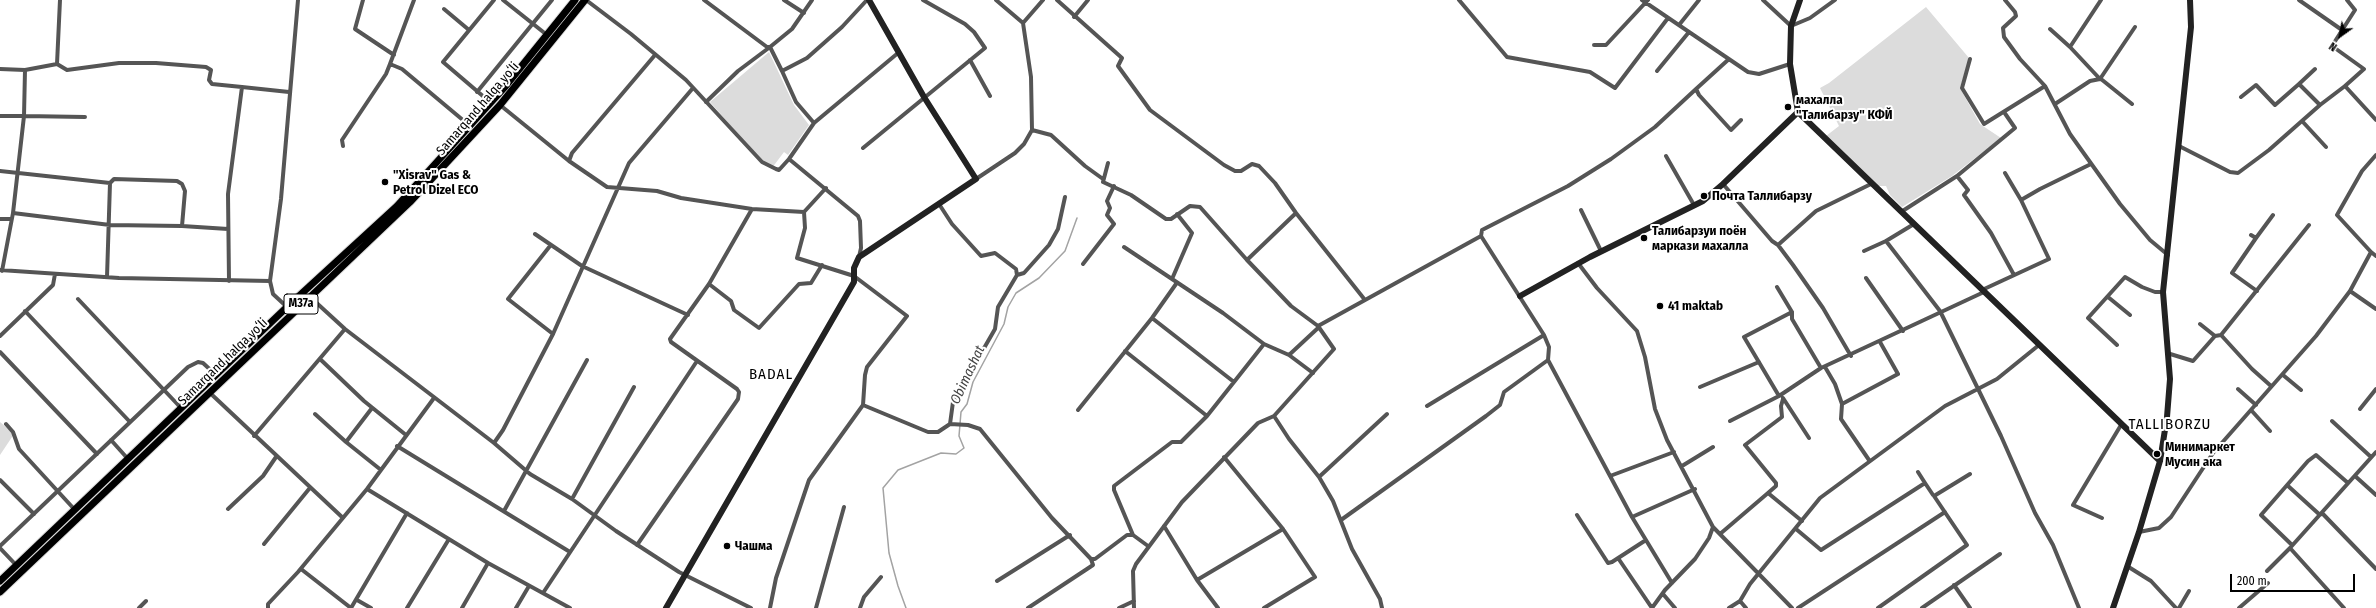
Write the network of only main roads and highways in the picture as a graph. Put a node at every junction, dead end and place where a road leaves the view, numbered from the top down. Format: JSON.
{"nodes":[{"id":1,"x":575,"y":0,"type":"edge"},
{"id":2,"x":586,"y":0,"type":"edge"},
{"id":3,"x":435,"y":171,"type":"junction"},
{"id":4,"x":0,"y":581,"type":"edge"},
{"id":5,"x":0,"y":592,"type":"edge"}],
"edges":[{"from":1,"to":3,"type":"highway","name":"Samarqand halqa yoʻli","number":"M37a"},
{"from":2,"to":3,"type":"highway","name":"Samarqand halqa yoʻli","number":"M37a"},
{"from":3,"to":4,"type":"highway","name":"Samarqand halqa yoʻli","number":"M37a"},
{"from":3,"to":5,"type":"highway","name":"Samarqand halqa yoʻli","number":"M37a"}]}
